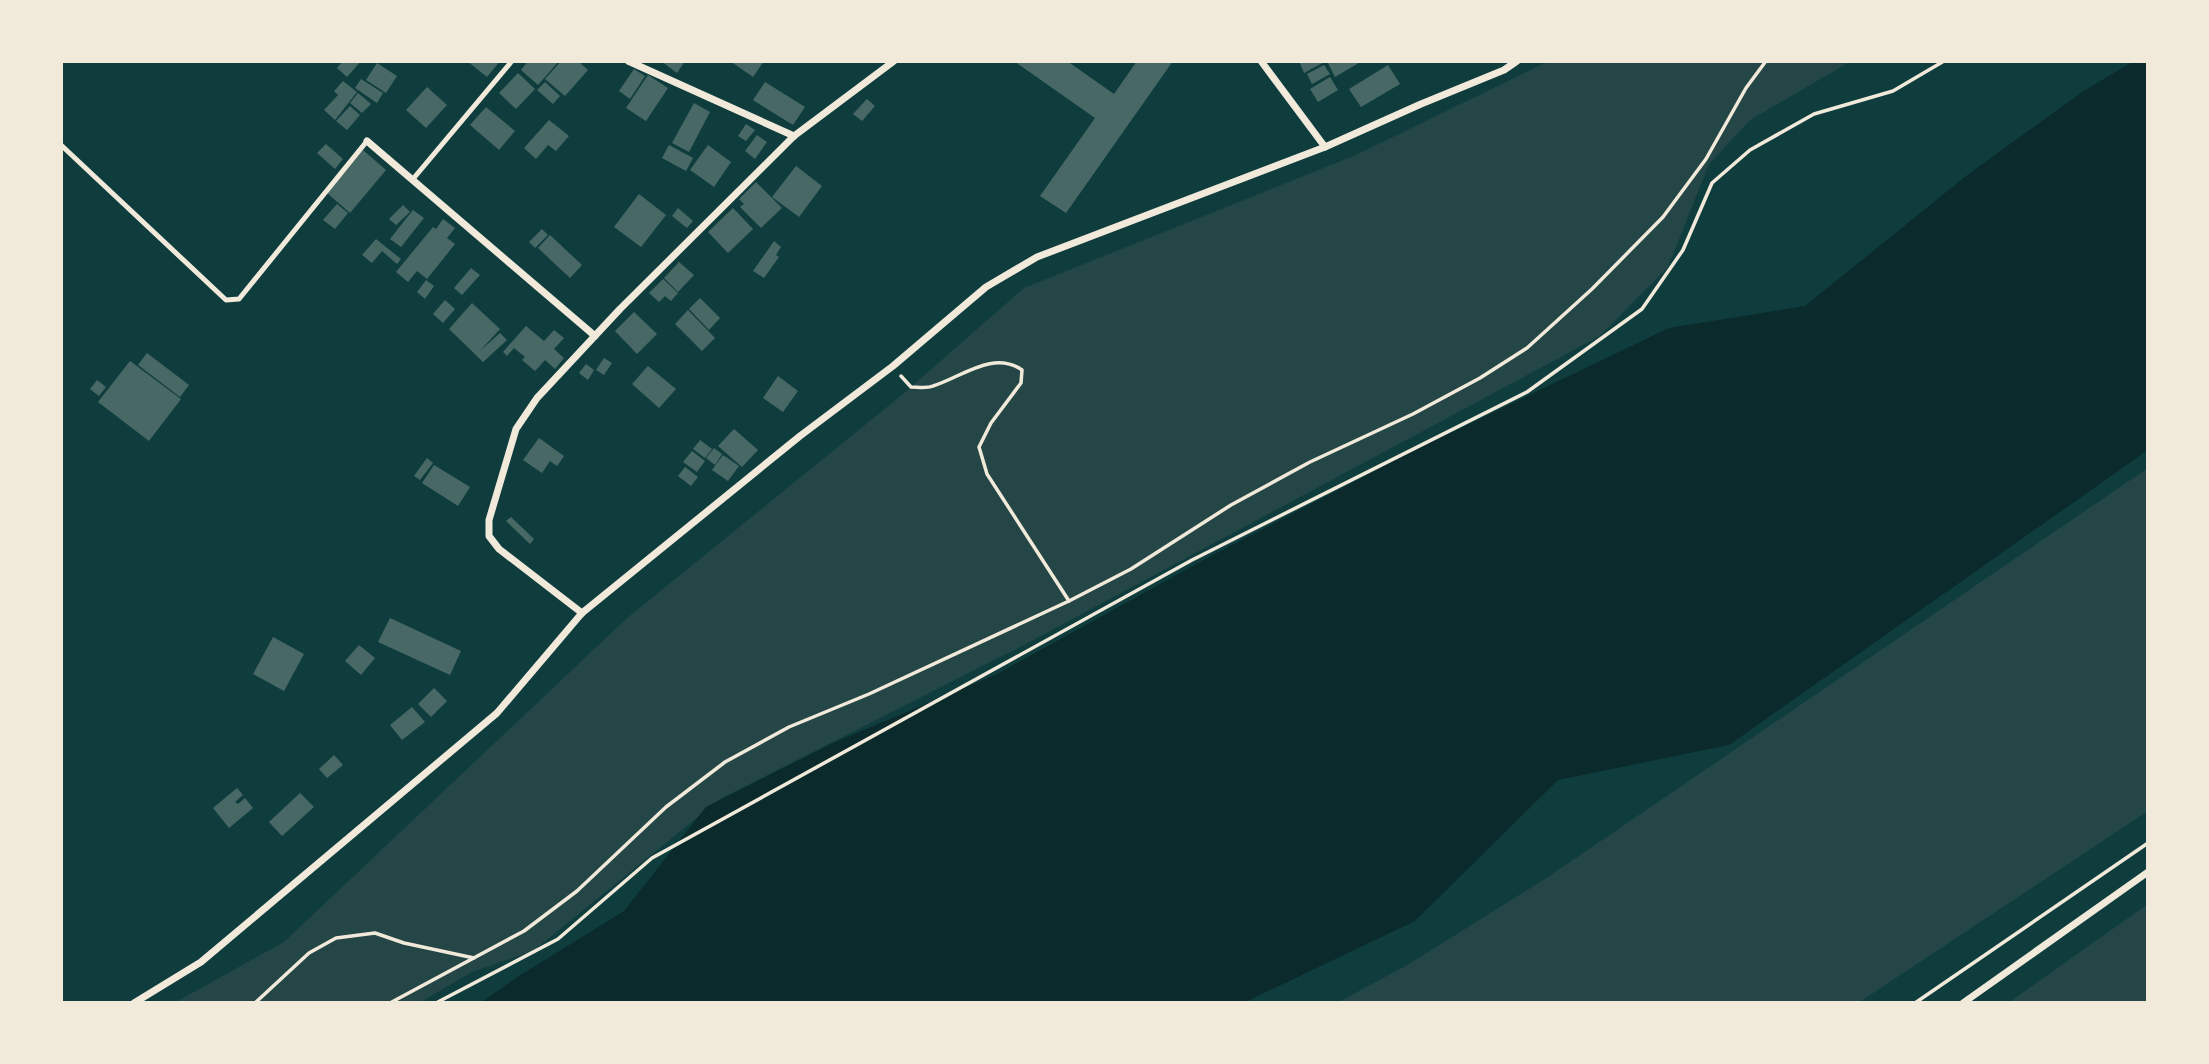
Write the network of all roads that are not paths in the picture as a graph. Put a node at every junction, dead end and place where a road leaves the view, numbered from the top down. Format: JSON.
{"nodes":[{"id":1,"x":512,"y":61,"type":"edge"},
{"id":2,"x":628,"y":61,"type":"edge"},
{"id":3,"x":894,"y":61,"type":"edge"},
{"id":4,"x":1261,"y":61,"type":"edge"},
{"id":5,"x":1517,"y":61,"type":"edge"},
{"id":6,"x":794,"y":136,"type":"junction"},
{"id":7,"x":367,"y":141,"type":"joint"},
{"id":8,"x":61,"y":145,"type":"edge"},
{"id":9,"x":1325,"y":147,"type":"junction"},
{"id":10,"x":413,"y":180,"type":"junction"},
{"id":11,"x":595,"y":336,"type":"junction"},
{"id":12,"x":582,"y":613,"type":"junction"},
{"id":13,"x":2148,"y":872,"type":"edge"},
{"id":14,"x":134,"y":1003,"type":"edge"},
{"id":15,"x":1963,"y":1003,"type":"edge"}],
"edges":[{"from":1,"to":10,"type":"lane"},
{"from":2,"to":6,"type":"street"},
{"from":3,"to":6,"type":"street"},
{"from":4,"to":9,"type":"street"},
{"from":5,"to":9,"type":"street"},
{"from":6,"to":11,"type":"street"},
{"from":7,"to":8,"type":"lane"},
{"from":7,"to":10,"type":"street"},
{"from":9,"to":12,"type":"street"},
{"from":10,"to":11,"type":"street"},
{"from":11,"to":12,"type":"street"},
{"from":12,"to":14,"type":"street"},
{"from":13,"to":15,"type":"street"}]}
